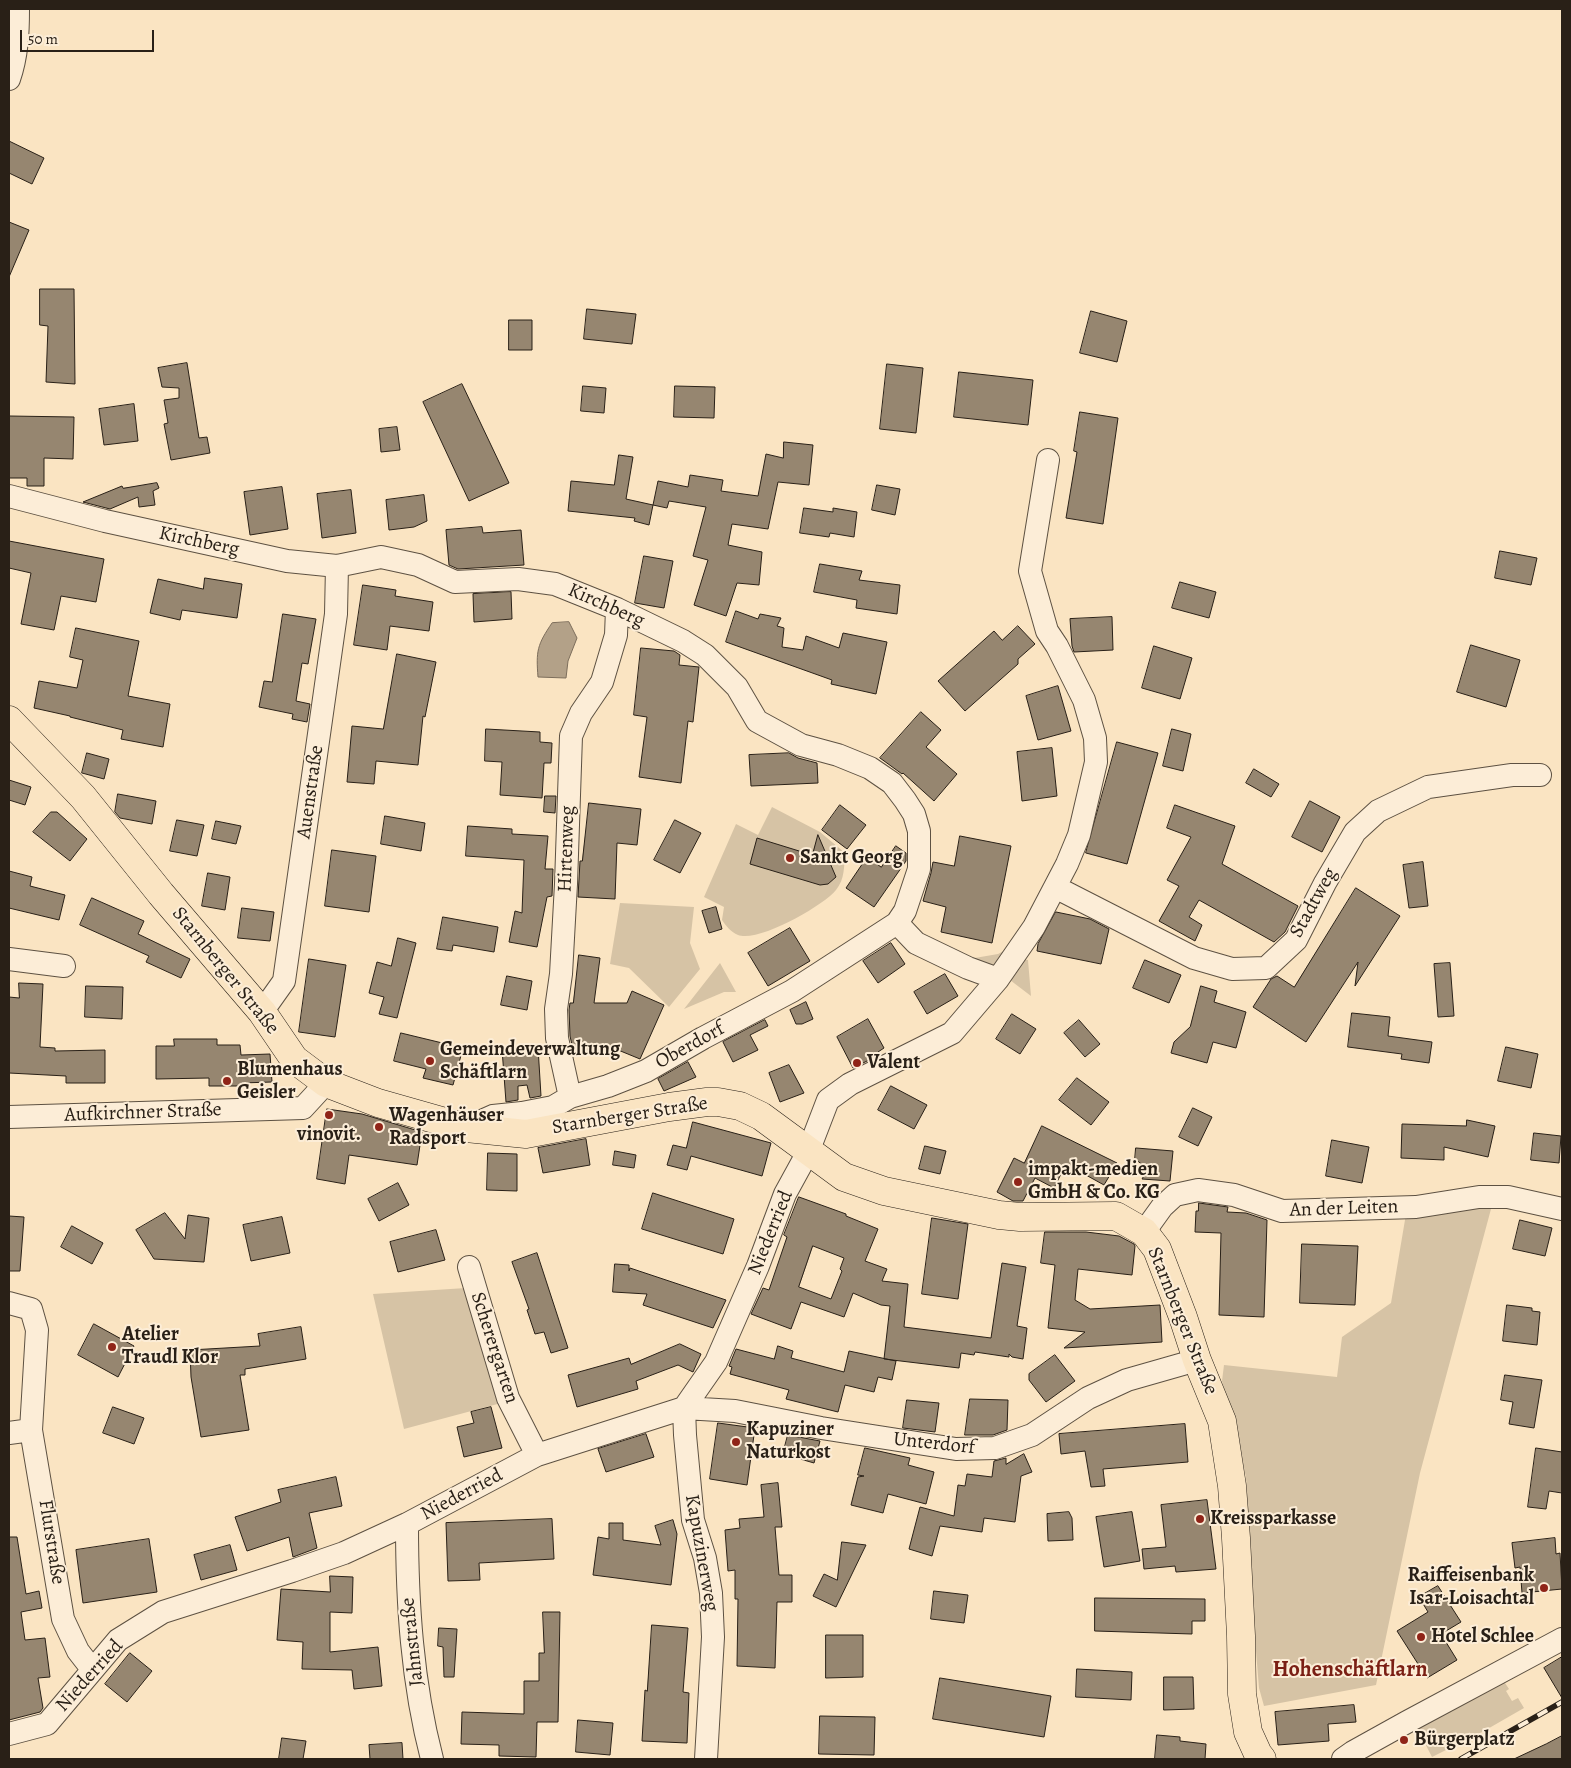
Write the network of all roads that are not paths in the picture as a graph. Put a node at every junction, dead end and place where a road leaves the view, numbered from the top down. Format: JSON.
{"nodes":[{"id":1,"x":18,"y":9,"type":"edge"},
{"id":2,"x":9,"y":79,"type":"edge"},
{"id":3,"x":1048,"y":460,"type":"dead end"},
{"id":4,"x":9,"y":496,"type":"edge"},
{"id":5,"x":337,"y":566,"type":"junction"},
{"id":6,"x":617,"y":610,"type":"junction"},
{"id":7,"x":9,"y":720,"type":"edge"},
{"id":8,"x":1540,"y":775,"type":"dead end"},
{"id":9,"x":1056,"y":888,"type":"junction"},
{"id":10,"x":897,"y":923,"type":"junction"},
{"id":11,"x":9,"y":959,"type":"edge"},
{"id":12,"x":64,"y":966,"type":"dead end"},
{"id":13,"x":998,"y":979,"type":"junction"},
{"id":14,"x":262,"y":1012,"type":"junction"},
{"id":15,"x":326,"y":1083,"type":"junction"},
{"id":16,"x":570,"y":1097,"type":"junction"},
{"id":17,"x":9,"y":1117,"type":"edge"},
{"id":18,"x":466,"y":1128,"type":"junction"},
{"id":19,"x":808,"y":1152,"type":"junction"},
{"id":20,"x":1562,"y":1208,"type":"edge"},
{"id":21,"x":1144,"y":1232,"type":"junction"},
{"id":22,"x":469,"y":1267,"type":"dead end"},
{"id":23,"x":9,"y":1303,"type":"edge"},
{"id":24,"x":1197,"y":1360,"type":"junction"},
{"id":25,"x":684,"y":1408,"type":"junction"},
{"id":26,"x":31,"y":1430,"type":"junction"},
{"id":27,"x":9,"y":1433,"type":"edge"},
{"id":28,"x":537,"y":1455,"type":"junction"},
{"id":29,"x":407,"y":1524,"type":"junction"},
{"id":30,"x":1562,"y":1639,"type":"edge"},
{"id":31,"x":92,"y":1669,"type":"junction"},
{"id":32,"x":9,"y":1734,"type":"edge"},
{"id":33,"x":432,"y":1759,"type":"edge"},
{"id":34,"x":706,"y":1759,"type":"edge"},
{"id":35,"x":1262,"y":1759,"type":"edge"},
{"id":36,"x":1344,"y":1759,"type":"edge"}],
"edges":[{"from":1,"to":2,"type":"street"},
{"from":3,"to":9,"type":"street","name":"Niederried"},
{"from":4,"to":5,"type":"street","name":"Kirchberg"},
{"from":5,"to":6,"type":"street","name":"Kirchberg"},
{"from":5,"to":14,"type":"street","name":"Auenstraße"},
{"from":6,"to":10,"type":"street","name":"Kirchberg"},
{"from":6,"to":16,"type":"street","name":"Hirtenweg"},
{"from":7,"to":14,"type":"main road","name":"Starnberger Straße"},
{"from":8,"to":9,"type":"street","name":"Stadtweg"},
{"from":9,"to":13,"type":"street","name":"Niederried"},
{"from":10,"to":13,"type":"street"},
{"from":10,"to":16,"type":"street","name":"Oberdorf"},
{"from":11,"to":12,"type":"street"},
{"from":13,"to":19,"type":"street","name":"Niederried"},
{"from":14,"to":15,"type":"main road","name":"Starnberger Straße"},
{"from":15,"to":17,"type":"street","name":"Aufkirchner Straße"},
{"from":15,"to":18,"type":"main road","name":"Starnberger Straße"},
{"from":16,"to":18,"type":"street","name":"Oberdorf"},
{"from":18,"to":19,"type":"main road","name":"Starnberger Straße"},
{"from":19,"to":21,"type":"main road","name":"Starnberger Straße"},
{"from":19,"to":25,"type":"street","name":"Niederried"},
{"from":20,"to":21,"type":"street","name":"An der Leiten"},
{"from":21,"to":24,"type":"main road","name":"Starnberger Straße"},
{"from":22,"to":28,"type":"street","name":"Scherergarten"},
{"from":23,"to":26,"type":"street","name":"Flurstraße"},
{"from":24,"to":25,"type":"street","name":"Unterdorf"},
{"from":24,"to":35,"type":"main road","name":"Starnberger Straße"},
{"from":25,"to":28,"type":"street","name":"Niederried"},
{"from":25,"to":34,"type":"street","name":"Kapuzinerweg"},
{"from":26,"to":27,"type":"street"},
{"from":26,"to":31,"type":"street","name":"Flurstraße"},
{"from":28,"to":29,"type":"street","name":"Niederried"},
{"from":29,"to":31,"type":"street","name":"Niederried"},
{"from":29,"to":33,"type":"street","name":"Jahnstraße"},
{"from":30,"to":36,"type":"street"},
{"from":31,"to":32,"type":"street","name":"Niederried"}]}
